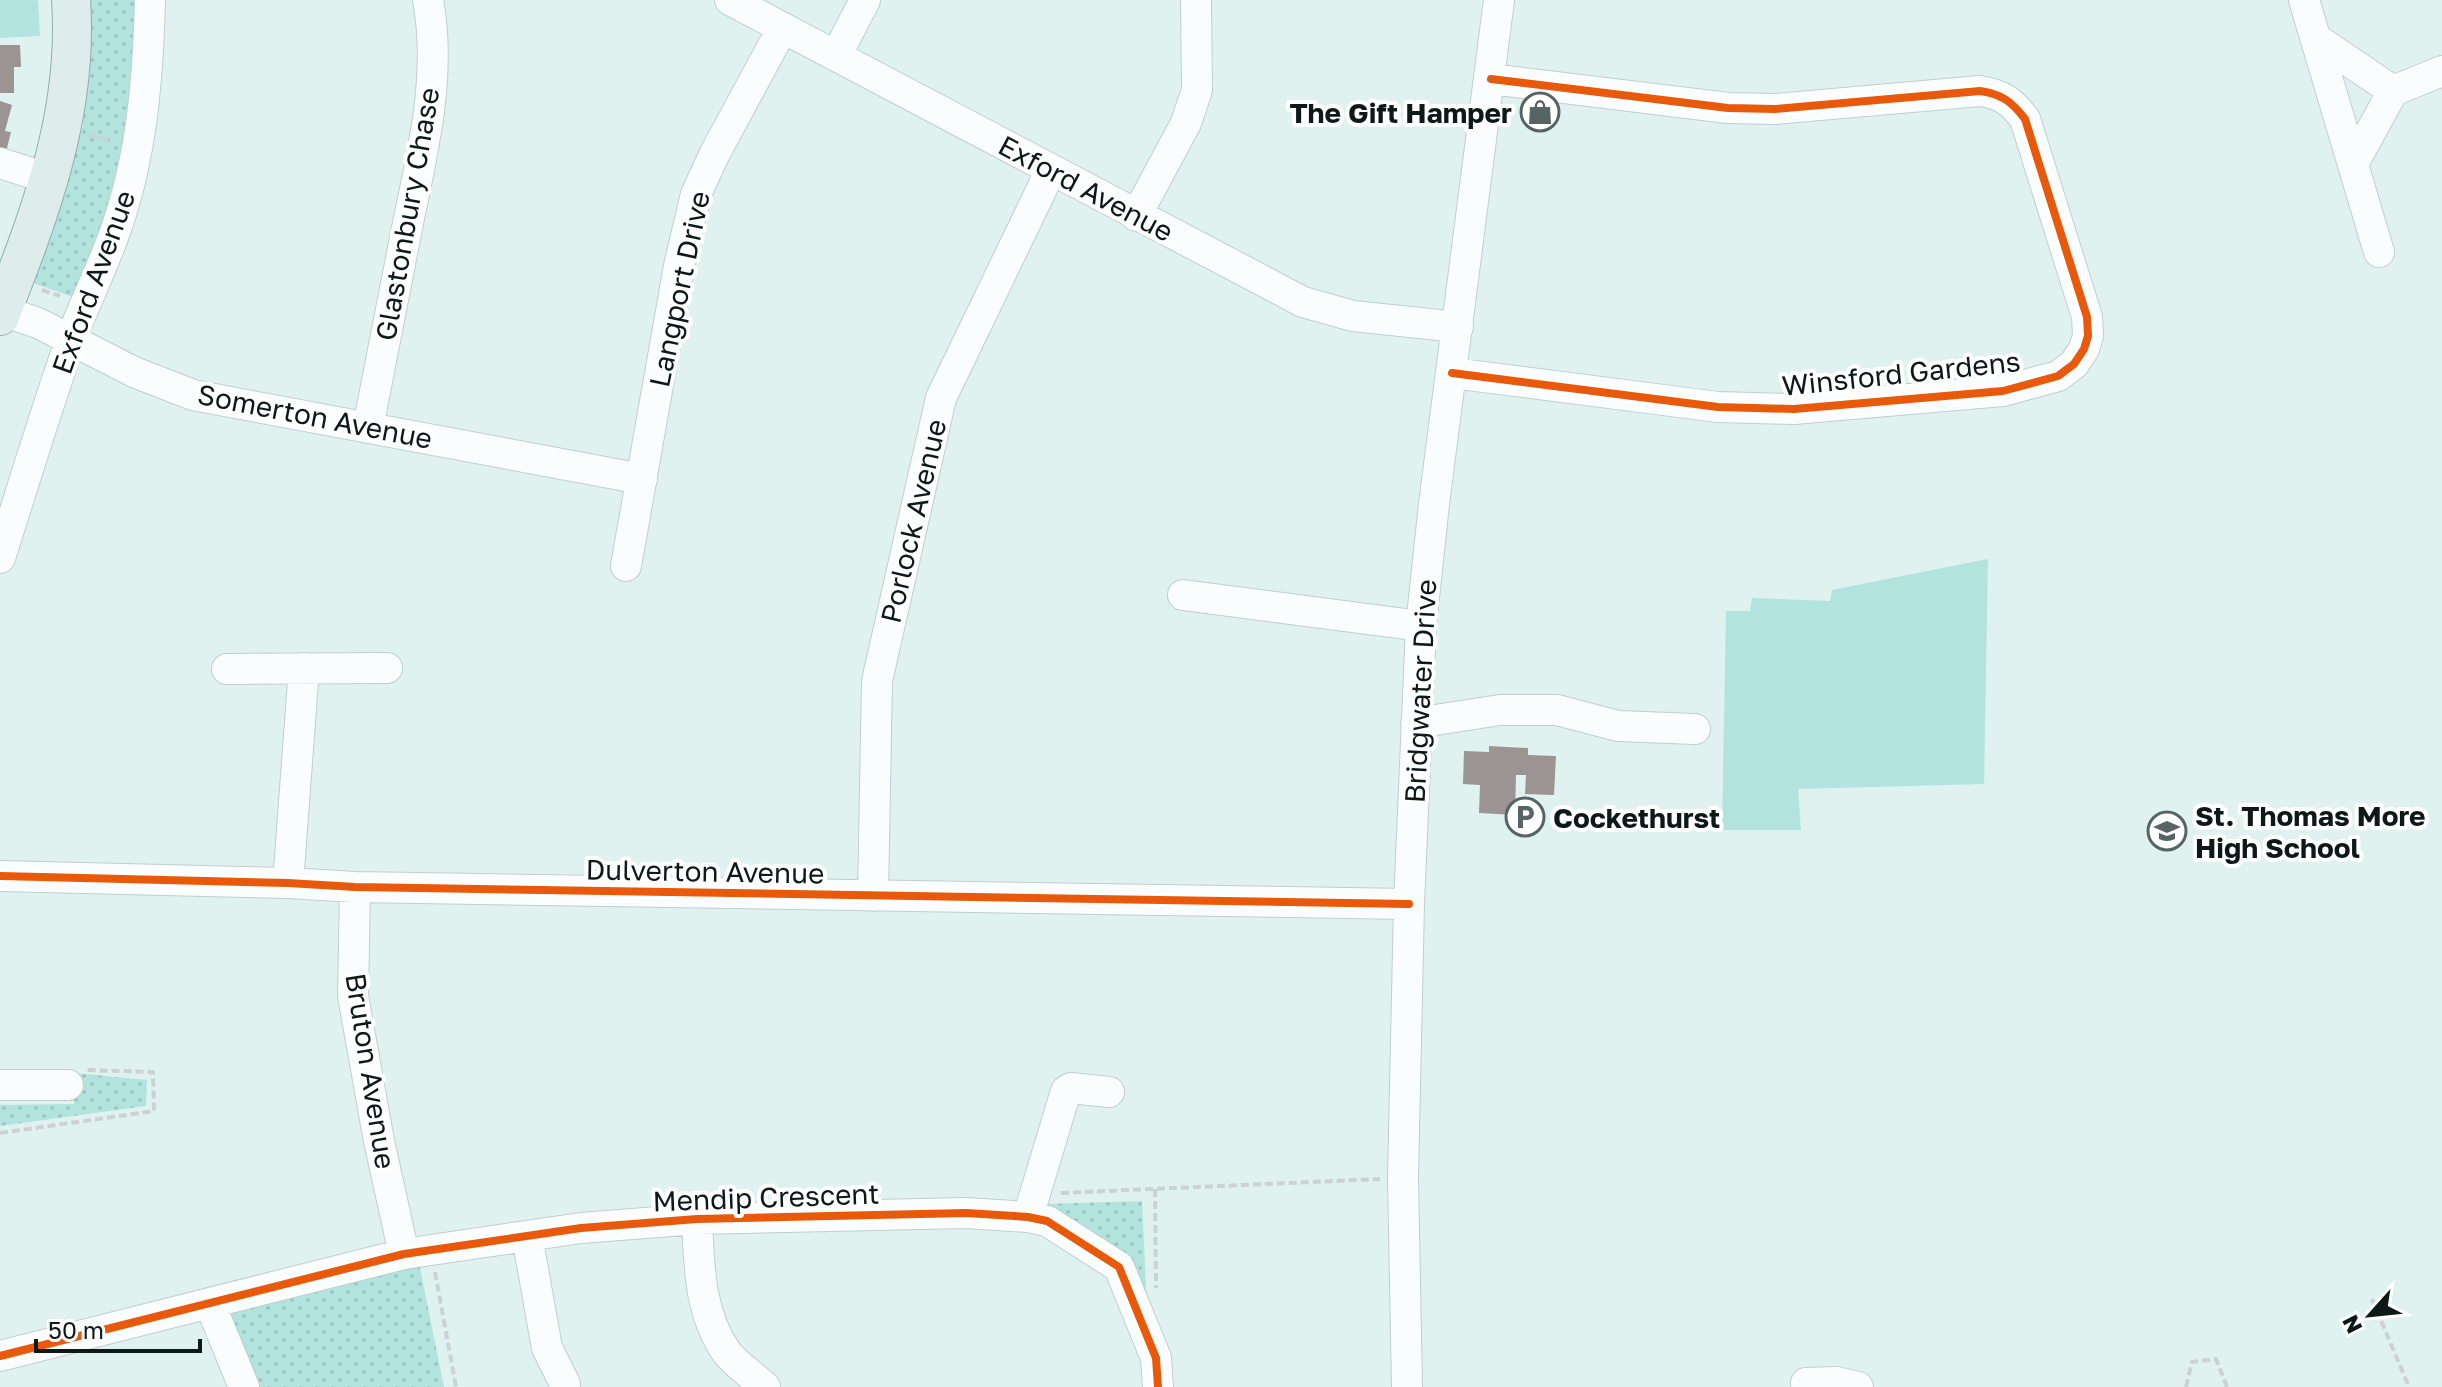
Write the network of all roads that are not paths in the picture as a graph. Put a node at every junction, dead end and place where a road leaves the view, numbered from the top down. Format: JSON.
{"nodes":[{"id":1,"x":71,"y":0,"type":"edge"},
{"id":2,"x":150,"y":0,"type":"edge"},
{"id":3,"x":428,"y":0,"type":"edge"},
{"id":4,"x":730,"y":0,"type":"edge"},
{"id":5,"x":865,"y":0,"type":"edge"},
{"id":6,"x":1196,"y":0,"type":"edge"},
{"id":7,"x":1499,"y":0,"type":"edge"},
{"id":8,"x":2304,"y":0,"type":"edge"},
{"id":9,"x":782,"y":29,"type":"junction"},
{"id":10,"x":2315,"y":38,"type":"junction"},
{"id":11,"x":836,"y":56,"type":"junction"},
{"id":12,"x":2442,"y":71,"type":"edge"},
{"id":13,"x":1491,"y":79,"type":"junction"},
{"id":14,"x":2393,"y":91,"type":"junction"},
{"id":15,"x":0,"y":163,"type":"edge"},
{"id":16,"x":2353,"y":164,"type":"junction"},
{"id":17,"x":1051,"y":170,"type":"junction"},
{"id":18,"x":50,"y":179,"type":"junction"},
{"id":19,"x":1136,"y":216,"type":"junction"},
{"id":20,"x":2379,"y":252,"type":"dead end"},
{"id":21,"x":5,"y":302,"type":"edge"},
{"id":22,"x":1458,"y":327,"type":"junction"},
{"id":23,"x":71,"y":339,"type":"junction"},
{"id":24,"x":1452,"y":373,"type":"junction"},
{"id":25,"x":368,"y":427,"type":"junction"},
{"id":26,"x":642,"y":479,"type":"junction"},
{"id":27,"x":0,"y":558,"type":"edge"},
{"id":28,"x":626,"y":566,"type":"dead end"},
{"id":29,"x":1183,"y":595,"type":"dead end"},
{"id":30,"x":1421,"y":626,"type":"junction"},
{"id":31,"x":304,"y":668,"type":"junction"},
{"id":32,"x":387,"y":668,"type":"dead end"},
{"id":33,"x":227,"y":669,"type":"dead end"},
{"id":34,"x":1416,"y":723,"type":"junction"},
{"id":35,"x":1695,"y":729,"type":"dead end"},
{"id":36,"x":0,"y":876,"type":"edge"},
{"id":37,"x":288,"y":883,"type":"junction"},
{"id":38,"x":355,"y":887,"type":"junction"},
{"id":39,"x":873,"y":896,"type":"junction"},
{"id":40,"x":1409,"y":904,"type":"junction"},
{"id":41,"x":0,"y":1085,"type":"edge"},
{"id":42,"x":68,"y":1085,"type":"dead end"},
{"id":43,"x":1109,"y":1092,"type":"dead end"},
{"id":44,"x":1028,"y":1217,"type":"junction"},
{"id":45,"x":697,"y":1219,"type":"junction"},
{"id":46,"x":527,"y":1236,"type":"junction"},
{"id":47,"x":418,"y":1252,"type":"junction"},
{"id":48,"x":210,"y":1304,"type":"junction"},
{"id":49,"x":0,"y":1356,"type":"edge"},
{"id":50,"x":1806,"y":1383,"type":"dead end"},
{"id":51,"x":565,"y":1384,"type":"dead end"},
{"id":52,"x":244,"y":1387,"type":"edge"},
{"id":53,"x":765,"y":1387,"type":"edge"},
{"id":54,"x":1158,"y":1387,"type":"edge"},
{"id":55,"x":1407,"y":1387,"type":"edge"},
{"id":56,"x":1858,"y":1387,"type":"edge"}],
"edges":[{"from":1,"to":18,"type":"main road"},
{"from":2,"to":23,"type":"street","name":"Exford Avenue"},
{"from":3,"to":25,"type":"street","name":"Glastonbury Chase"},
{"from":4,"to":9,"type":"street","name":"Exford Avenue"},
{"from":5,"to":11,"type":"street"},
{"from":6,"to":19,"type":"street"},
{"from":7,"to":13,"type":"street","name":"Bridgwater Drive"},
{"from":8,"to":10,"type":"street"},
{"from":9,"to":11,"type":"street","name":"Exford Avenue"},
{"from":9,"to":26,"type":"street","name":"Langport Drive"},
{"from":10,"to":14,"type":"street"},
{"from":10,"to":16,"type":"street"},
{"from":11,"to":17,"type":"street","name":"Exford Avenue"},
{"from":12,"to":14,"type":"street"},
{"from":13,"to":22,"type":"street","name":"Bridgwater Drive"},
{"from":13,"to":24,"type":"street","name":"Winsford Gardens"},
{"from":14,"to":16,"type":"street"},
{"from":15,"to":18,"type":"street"},
{"from":16,"to":20,"type":"street"},
{"from":17,"to":19,"type":"street","name":"Exford Avenue"},
{"from":17,"to":39,"type":"street","name":"Porlock Avenue"},
{"from":18,"to":21,"type":"main road"},
{"from":19,"to":22,"type":"street","name":"Exford Avenue"},
{"from":21,"to":23,"type":"street","name":"Somerton Avenue"},
{"from":22,"to":24,"type":"street","name":"Bridgwater Drive"},
{"from":23,"to":25,"type":"street","name":"Somerton Avenue"},
{"from":23,"to":27,"type":"street","name":"Exford Avenue"},
{"from":24,"to":30,"type":"street","name":"Bridgwater Drive"},
{"from":25,"to":26,"type":"street","name":"Somerton Avenue"},
{"from":26,"to":28,"type":"street","name":"Langport Drive"},
{"from":29,"to":30,"type":"street"},
{"from":30,"to":34,"type":"street","name":"Bridgwater Drive"},
{"from":31,"to":32,"type":"street"},
{"from":31,"to":33,"type":"street"},
{"from":31,"to":37,"type":"street"},
{"from":34,"to":35,"type":"street"},
{"from":34,"to":40,"type":"street","name":"Bridgwater Drive"},
{"from":36,"to":37,"type":"street","name":"Dulverton Avenue"},
{"from":37,"to":38,"type":"street","name":"Dulverton Avenue"},
{"from":38,"to":39,"type":"street","name":"Dulverton Avenue"},
{"from":38,"to":47,"type":"street","name":"Bruton Avenue"},
{"from":39,"to":40,"type":"street","name":"Dulverton Avenue"},
{"from":40,"to":55,"type":"street","name":"Bridgwater Drive"},
{"from":41,"to":42,"type":"street"},
{"from":43,"to":44,"type":"street"},
{"from":44,"to":45,"type":"street","name":"Mendip Crescent"},
{"from":44,"to":54,"type":"street","name":"Mendip Crescent"},
{"from":45,"to":46,"type":"street","name":"Mendip Crescent"},
{"from":45,"to":53,"type":"street"},
{"from":46,"to":47,"type":"street","name":"Mendip Crescent"},
{"from":46,"to":51,"type":"street"},
{"from":47,"to":48,"type":"street","name":"Mendip Crescent"},
{"from":48,"to":49,"type":"street","name":"Mendip Crescent"},
{"from":48,"to":52,"type":"street"},
{"from":50,"to":56,"type":"street"}]}
